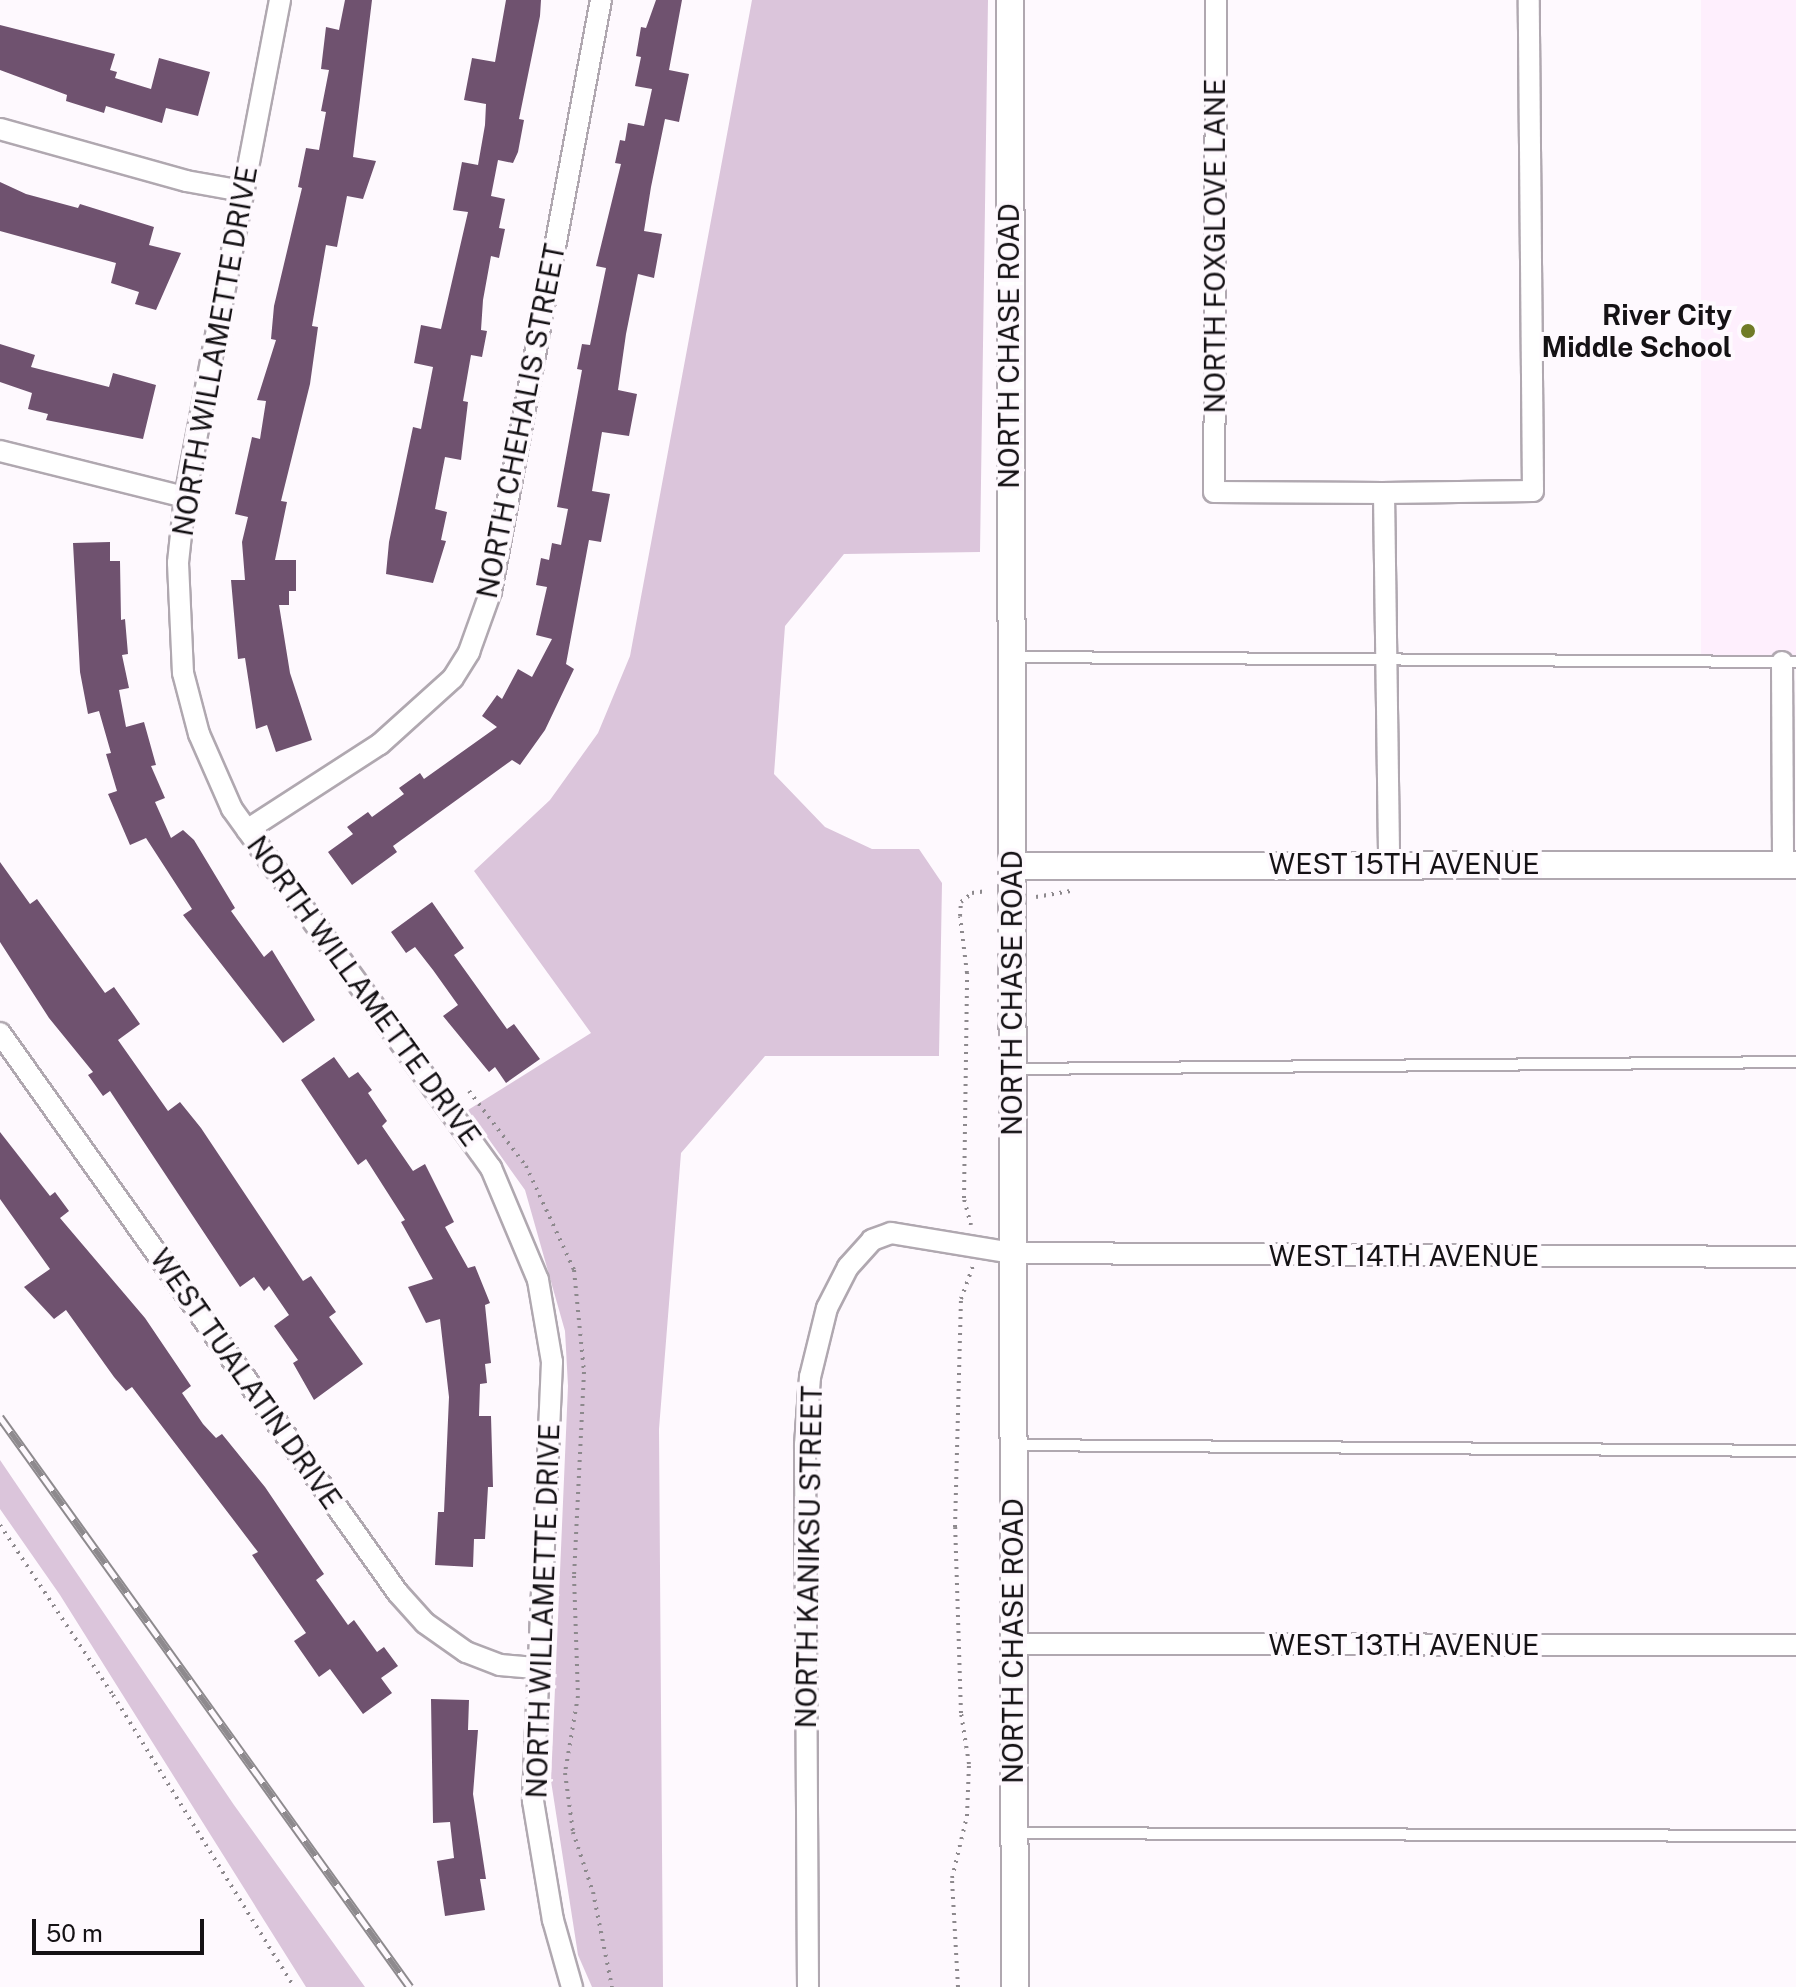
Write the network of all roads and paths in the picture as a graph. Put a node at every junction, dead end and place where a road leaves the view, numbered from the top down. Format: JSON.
{"nodes":[{"id":1,"x":280,"y":0,"type":"edge"},
{"id":2,"x":601,"y":0,"type":"edge"},
{"id":3,"x":1010,"y":0,"type":"edge"},
{"id":4,"x":1216,"y":0,"type":"edge"},
{"id":5,"x":1529,"y":0,"type":"edge"},
{"id":6,"x":0,"y":129,"type":"edge"},
{"id":7,"x":243,"y":191,"type":"junction"},
{"id":8,"x":0,"y":451,"type":"edge"},
{"id":9,"x":1384,"y":493,"type":"junction"},
{"id":10,"x":185,"y":497,"type":"junction"},
{"id":11,"x":1011,"y":657,"type":"junction"},
{"id":12,"x":1387,"y":659,"type":"junction"},
{"id":13,"x":1789,"y":662,"type":"edge"},
{"id":14,"x":247,"y":830,"type":"junction"},
{"id":15,"x":1389,"y":863,"type":"junction"},
{"id":16,"x":1790,"y":865,"type":"edge"},
{"id":17,"x":1013,"y":866,"type":"junction"},
{"id":18,"x":979,"y":890,"type":"dead end"},
{"id":19,"x":0,"y":1033,"type":"edge"},
{"id":20,"x":1796,"y":1062,"type":"edge"},
{"id":21,"x":1012,"y":1069,"type":"junction"},
{"id":22,"x":469,"y":1091,"type":"dead end"},
{"id":23,"x":972,"y":1247,"type":"junction"},
{"id":24,"x":1012,"y":1253,"type":"junction"},
{"id":25,"x":1796,"y":1257,"type":"edge"},
{"id":26,"x":1012,"y":1445,"type":"junction"},
{"id":27,"x":1796,"y":1451,"type":"edge"},
{"id":28,"x":0,"y":1525,"type":"edge"},
{"id":29,"x":1013,"y":1644,"type":"junction"},
{"id":30,"x":1796,"y":1645,"type":"edge"},
{"id":31,"x":535,"y":1668,"type":"junction"},
{"id":32,"x":1014,"y":1833,"type":"junction"},
{"id":33,"x":1796,"y":1836,"type":"edge"},
{"id":34,"x":294,"y":1987,"type":"edge"},
{"id":35,"x":572,"y":1987,"type":"edge"},
{"id":36,"x":612,"y":1987,"type":"edge"},
{"id":37,"x":808,"y":1987,"type":"edge"},
{"id":38,"x":958,"y":1987,"type":"edge"},
{"id":39,"x":1015,"y":1987,"type":"edge"}],
"edges":[{"from":1,"to":7,"type":"street","name":"NORTH WILLAMETTE DRIVE"},
{"from":2,"to":14,"type":"street","name":"NORTH CHEHALIS STREET"},
{"from":3,"to":11,"type":"street","name":"NORTH CHASE ROAD"},
{"from":4,"to":9,"type":"street","name":"NORTH FOXGLOVE LANE"},
{"from":5,"to":9,"type":"street"},
{"from":6,"to":7,"type":"street"},
{"from":7,"to":10,"type":"street","name":"NORTH WILLAMETTE DRIVE"},
{"from":8,"to":10,"type":"street"},
{"from":9,"to":12,"type":"street"},
{"from":10,"to":14,"type":"street","name":"NORTH WILLAMETTE DRIVE"},
{"from":11,"to":12,"type":"lane"},
{"from":11,"to":17,"type":"street","name":"NORTH CHASE ROAD"},
{"from":12,"to":13,"type":"lane"},
{"from":12,"to":15,"type":"street"},
{"from":13,"to":16,"type":"street"},
{"from":14,"to":31,"type":"street","name":"NORTH WILLAMETTE DRIVE"},
{"from":15,"to":16,"type":"street","name":"WEST 15TH AVENUE"},
{"from":15,"to":17,"type":"street","name":"WEST 15TH AVENUE"},
{"from":17,"to":21,"type":"street","name":"NORTH CHASE ROAD"},
{"from":18,"to":23,"type":"path"},
{"from":19,"to":31,"type":"street","name":"WEST TUALATIN DRIVE"},
{"from":20,"to":21,"type":"lane"},
{"from":21,"to":24,"type":"street","name":"NORTH CHASE ROAD"},
{"from":22,"to":36,"type":"path"},
{"from":23,"to":24,"type":"street","name":"NORTH KANIKSU STREET"},
{"from":23,"to":37,"type":"street","name":"NORTH KANIKSU STREET"},
{"from":23,"to":38,"type":"path"},
{"from":24,"to":25,"type":"street","name":"WEST 14TH AVENUE"},
{"from":24,"to":26,"type":"street","name":"NORTH CHASE ROAD"},
{"from":26,"to":27,"type":"lane"},
{"from":26,"to":29,"type":"street","name":"NORTH CHASE ROAD"},
{"from":28,"to":34,"type":"path"},
{"from":29,"to":30,"type":"street","name":"WEST 13TH AVENUE"},
{"from":29,"to":32,"type":"street","name":"NORTH CHASE ROAD"},
{"from":31,"to":35,"type":"street","name":"NORTH WILLAMETTE DRIVE"},
{"from":32,"to":33,"type":"lane"},
{"from":32,"to":39,"type":"street","name":"NORTH CHASE ROAD"}]}
